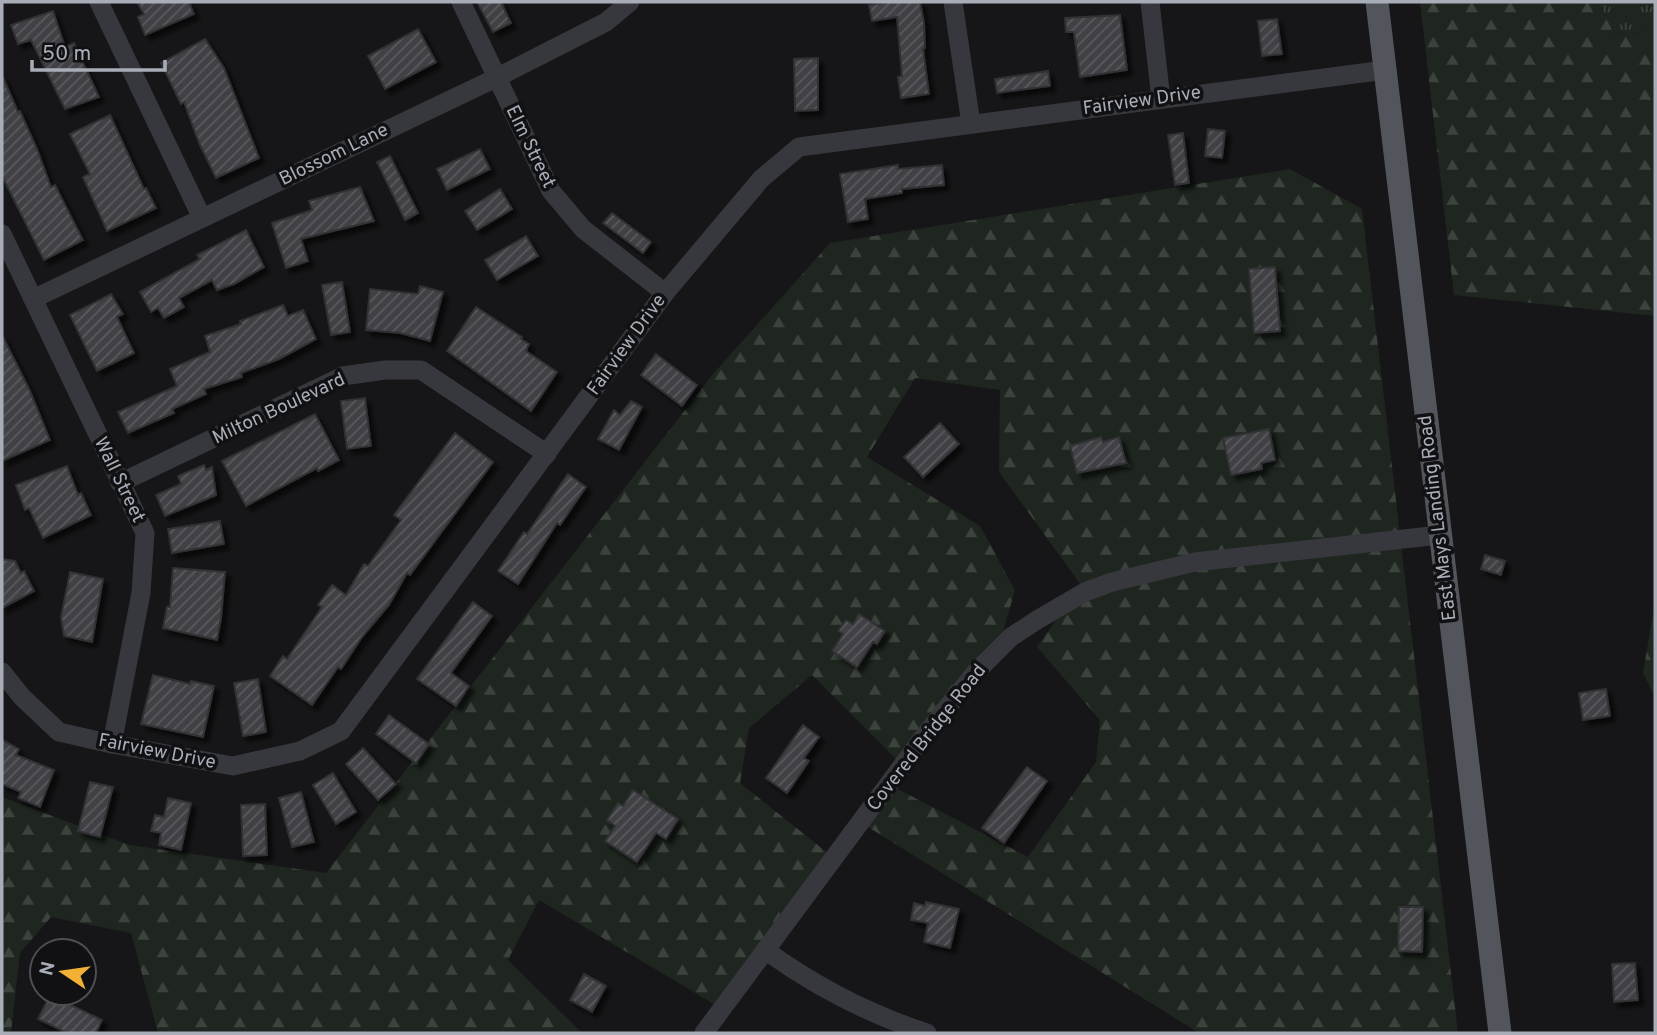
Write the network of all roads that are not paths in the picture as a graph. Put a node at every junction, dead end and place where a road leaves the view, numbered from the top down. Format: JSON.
{"nodes":[{"id":1,"x":99,"y":2,"type":"edge"},
{"id":2,"x":461,"y":2,"type":"edge"},
{"id":3,"x":630,"y":2,"type":"edge"},
{"id":4,"x":953,"y":2,"type":"edge"},
{"id":5,"x":1150,"y":2,"type":"edge"},
{"id":6,"x":1377,"y":2,"type":"edge"},
{"id":7,"x":1385,"y":70,"type":"junction"},
{"id":8,"x":496,"y":78,"type":"junction"},
{"id":9,"x":1161,"y":99,"type":"junction"},
{"id":10,"x":971,"y":124,"type":"junction"},
{"id":11,"x":202,"y":218,"type":"junction"},
{"id":12,"x":2,"y":234,"type":"edge"},
{"id":13,"x":665,"y":293,"type":"junction"},
{"id":14,"x":33,"y":299,"type":"junction"},
{"id":15,"x":547,"y":454,"type":"junction"},
{"id":16,"x":120,"y":483,"type":"junction"},
{"id":17,"x":1440,"y":535,"type":"junction"},
{"id":18,"x":2,"y":673,"type":"edge"},
{"id":19,"x":113,"y":744,"type":"junction"},
{"id":20,"x":765,"y":950,"type":"junction"},
{"id":21,"x":704,"y":1033,"type":"edge"},
{"id":22,"x":927,"y":1033,"type":"edge"},
{"id":23,"x":1500,"y":1033,"type":"edge"}],
"edges":[{"from":1,"to":11,"type":"street"},
{"from":2,"to":8,"type":"street","name":"Elm Street"},
{"from":3,"to":8,"type":"street","name":"Blossom Lane"},
{"from":4,"to":10,"type":"street"},
{"from":5,"to":9,"type":"street"},
{"from":6,"to":7,"type":"main road","name":"East Mays Landing Road"},
{"from":7,"to":9,"type":"street","name":"Fairview Drive"},
{"from":7,"to":17,"type":"main road","name":"East Mays Landing Road"},
{"from":8,"to":11,"type":"street","name":"Blossom Lane"},
{"from":8,"to":13,"type":"street","name":"Elm Street"},
{"from":9,"to":10,"type":"street","name":"Fairview Drive"},
{"from":10,"to":13,"type":"street","name":"Fairview Drive"},
{"from":11,"to":14,"type":"street","name":"Blossom Lane"},
{"from":12,"to":14,"type":"street","name":"Wall Street"},
{"from":13,"to":15,"type":"street","name":"Fairview Drive"},
{"from":14,"to":16,"type":"street","name":"Wall Street"},
{"from":15,"to":16,"type":"street","name":"Milton Boulevard"},
{"from":15,"to":19,"type":"street","name":"Fairview Drive"},
{"from":16,"to":19,"type":"street","name":"Wall Street"},
{"from":17,"to":20,"type":"street","name":"Covered Bridge Road"},
{"from":17,"to":23,"type":"main road","name":"East Mays Landing Road"},
{"from":18,"to":19,"type":"street","name":"Fairview Drive"},
{"from":20,"to":21,"type":"street","name":"Covered Bridge Road"},
{"from":20,"to":22,"type":"street"}]}
